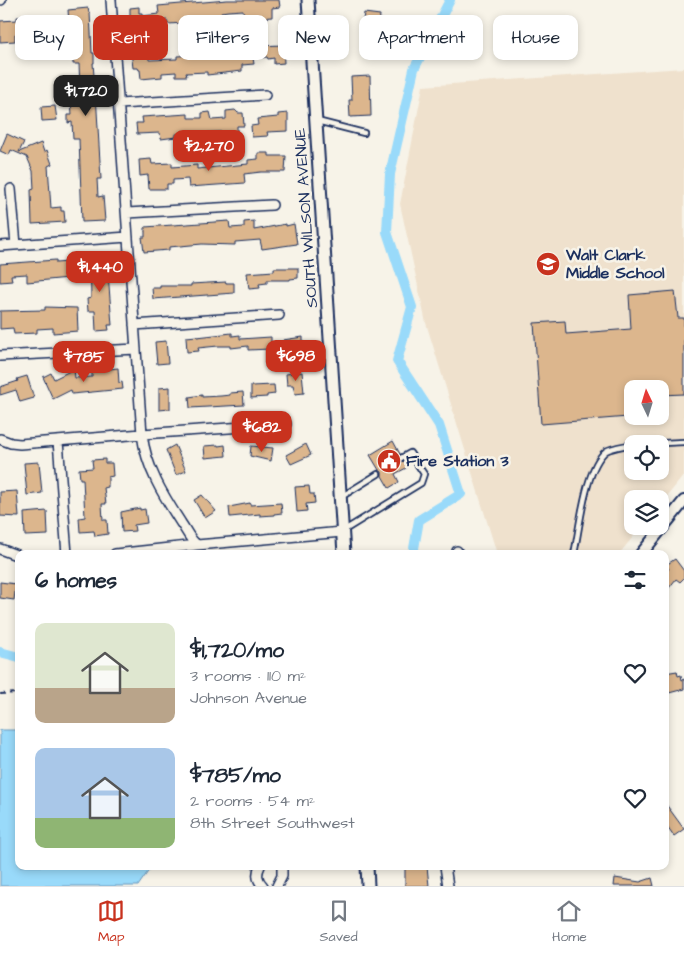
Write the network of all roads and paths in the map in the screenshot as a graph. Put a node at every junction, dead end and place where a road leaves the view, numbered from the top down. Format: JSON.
{"nodes":[{"id":1,"x":111,"y":0,"type":"edge"},
{"id":2,"x":308,"y":0,"type":"edge"},
{"id":3,"x":265,"y":95,"type":"dead end"},
{"id":4,"x":119,"y":104,"type":"junction"},
{"id":5,"x":316,"y":121,"type":"junction"},
{"id":6,"x":364,"y":133,"type":"dead end"},
{"id":7,"x":11,"y":189,"type":"dead end"},
{"id":8,"x":272,"y":205,"type":"dead end"},
{"id":9,"x":127,"y":213,"type":"junction"},
{"id":10,"x":128,"y":237,"type":"junction"},
{"id":11,"x":16,"y":244,"type":"junction"},
{"id":12,"x":0,"y":246,"type":"edge"},
{"id":13,"x":279,"y":315,"type":"dead end"},
{"id":14,"x":134,"y":325,"type":"junction"},
{"id":15,"x":136,"y":349,"type":"junction"},
{"id":16,"x":0,"y":356,"type":"edge"},
{"id":17,"x":286,"y":424,"type":"dead end"},
{"id":18,"x":142,"y":434,"type":"junction"},
{"id":19,"x":0,"y":439,"type":"edge"},
{"id":20,"x":58,"y":441,"type":"junction"},
{"id":21,"x":684,"y":442,"type":"edge"},
{"id":22,"x":669,"y":443,"type":"edge"},
{"id":23,"x":624,"y":446,"type":"edge"},
{"id":24,"x":401,"y":458,"type":"dead end"},
{"id":25,"x":378,"y":474,"type":"dead end"},
{"id":26,"x":340,"y":497,"type":"junction"},
{"id":27,"x":684,"y":500,"type":"edge"},
{"id":28,"x":342,"y":532,"type":"junction"},
{"id":29,"x":196,"y":544,"type":"junction"},
{"id":30,"x":0,"y":549,"type":"edge"},
{"id":31,"x":67,"y":550,"type":"edge"},
{"id":32,"x":147,"y":550,"type":"edge"},
{"id":33,"x":344,"y":550,"type":"edge"},
{"id":34,"x":575,"y":550,"type":"edge"},
{"id":35,"x":644,"y":550,"type":"edge"},
{"id":36,"x":15,"y":555,"type":"edge"},
{"id":37,"x":15,"y":693,"type":"edge"},
{"id":38,"x":0,"y":694,"type":"edge"},
{"id":39,"x":258,"y":870,"type":"edge"},
{"id":40,"x":282,"y":870,"type":"edge"},
{"id":41,"x":367,"y":870,"type":"edge"},
{"id":42,"x":446,"y":870,"type":"edge"},
{"id":43,"x":263,"y":886,"type":"edge"},
{"id":44,"x":277,"y":886,"type":"edge"},
{"id":45,"x":368,"y":886,"type":"edge"},
{"id":46,"x":448,"y":886,"type":"edge"}],
"edges":[{"from":1,"to":4,"type":"street"},
{"from":2,"to":5,"type":"main road","name":"SOUTH WILSON AVENUE"},
{"from":3,"to":4,"type":"street"},
{"from":4,"to":9,"type":"street"},
{"from":5,"to":6,"type":"lane"},
{"from":5,"to":26,"type":"main road","name":"SOUTH WILSON AVENUE"},
{"from":7,"to":11,"type":"street"},
{"from":8,"to":9,"type":"street"},
{"from":9,"to":10,"type":"street"},
{"from":10,"to":11,"type":"street"},
{"from":10,"to":14,"type":"street"},
{"from":11,"to":12,"type":"street"},
{"from":13,"to":14,"type":"street"},
{"from":14,"to":15,"type":"street"},
{"from":15,"to":16,"type":"street"},
{"from":15,"to":18,"type":"street"},
{"from":17,"to":18,"type":"street"},
{"from":18,"to":20,"type":"street"},
{"from":18,"to":29,"type":"street"},
{"from":19,"to":20,"type":"street"},
{"from":20,"to":31,"type":"street"},
{"from":21,"to":22,"type":"lane"},
{"from":23,"to":34,"type":"lane"},
{"from":24,"to":28,"type":"lane"},
{"from":25,"to":26,"type":"lane"},
{"from":26,"to":28,"type":"main road","name":"SOUTH WILSON AVENUE"},
{"from":27,"to":35,"type":"street"},
{"from":28,"to":29,"type":"street"},
{"from":28,"to":33,"type":"main road","name":"SOUTH WILSON AVENUE"},
{"from":29,"to":32,"type":"street"},
{"from":30,"to":36,"type":"street"},
{"from":37,"to":38,"type":"path"},
{"from":39,"to":43,"type":"street"},
{"from":40,"to":44,"type":"street"},
{"from":41,"to":45,"type":"main road"},
{"from":42,"to":46,"type":"street"}]}
